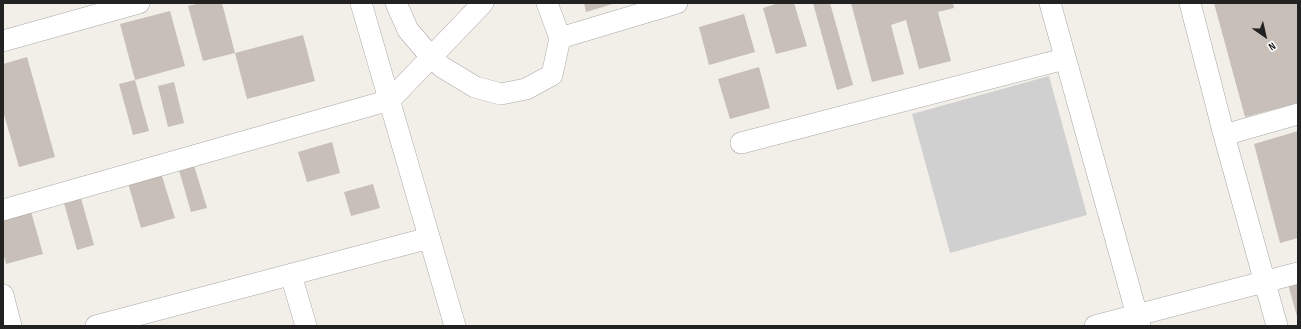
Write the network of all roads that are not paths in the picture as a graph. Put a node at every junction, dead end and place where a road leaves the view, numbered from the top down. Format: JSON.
{"nodes":[{"id":1,"x":139,"y":3,"type":"edge"},
{"id":2,"x":361,"y":3,"type":"edge"},
{"id":3,"x":396,"y":3,"type":"edge"},
{"id":4,"x":483,"y":3,"type":"edge"},
{"id":5,"x":547,"y":3,"type":"edge"},
{"id":6,"x":677,"y":3,"type":"edge"},
{"id":7,"x":1050,"y":3,"type":"edge"},
{"id":8,"x":1190,"y":3,"type":"edge"},
{"id":9,"x":560,"y":38,"type":"junction"},
{"id":10,"x":3,"y":41,"type":"edge"},
{"id":11,"x":431,"y":57,"type":"junction"},
{"id":12,"x":1064,"y":59,"type":"junction"},
{"id":13,"x":390,"y":100,"type":"junction"},
{"id":14,"x":1298,"y":114,"type":"edge"},
{"id":15,"x":1224,"y":135,"type":"junction"},
{"id":16,"x":741,"y":143,"type":"dead end"},
{"id":17,"x":3,"y":210,"type":"edge"},
{"id":18,"x":429,"y":238,"type":"junction"},
{"id":19,"x":1298,"y":273,"type":"edge"},
{"id":20,"x":291,"y":275,"type":"junction"},
{"id":21,"x":1265,"y":281,"type":"junction"},
{"id":22,"x":3,"y":295,"type":"edge"},
{"id":23,"x":1138,"y":321,"type":"edge"},
{"id":24,"x":11,"y":326,"type":"edge"},
{"id":25,"x":96,"y":326,"type":"edge"},
{"id":26,"x":306,"y":326,"type":"edge"},
{"id":27,"x":455,"y":326,"type":"edge"},
{"id":28,"x":1095,"y":326,"type":"edge"},
{"id":29,"x":1277,"y":326,"type":"edge"}],
"edges":[{"from":1,"to":10,"type":"street"},
{"from":2,"to":13,"type":"street"},
{"from":3,"to":11,"type":"street"},
{"from":4,"to":11,"type":"street"},
{"from":5,"to":9,"type":"street"},
{"from":6,"to":9,"type":"street"},
{"from":7,"to":12,"type":"street"},
{"from":8,"to":15,"type":"street"},
{"from":9,"to":11,"type":"street"},
{"from":11,"to":13,"type":"street"},
{"from":12,"to":16,"type":"street"},
{"from":12,"to":23,"type":"street"},
{"from":13,"to":17,"type":"street"},
{"from":13,"to":18,"type":"street"},
{"from":14,"to":15,"type":"street"},
{"from":15,"to":21,"type":"street"},
{"from":18,"to":20,"type":"street"},
{"from":18,"to":27,"type":"street"},
{"from":19,"to":21,"type":"street"},
{"from":20,"to":25,"type":"street"},
{"from":20,"to":26,"type":"street"},
{"from":21,"to":23,"type":"street"},
{"from":21,"to":29,"type":"street"},
{"from":22,"to":24,"type":"street"},
{"from":23,"to":28,"type":"street"}]}
